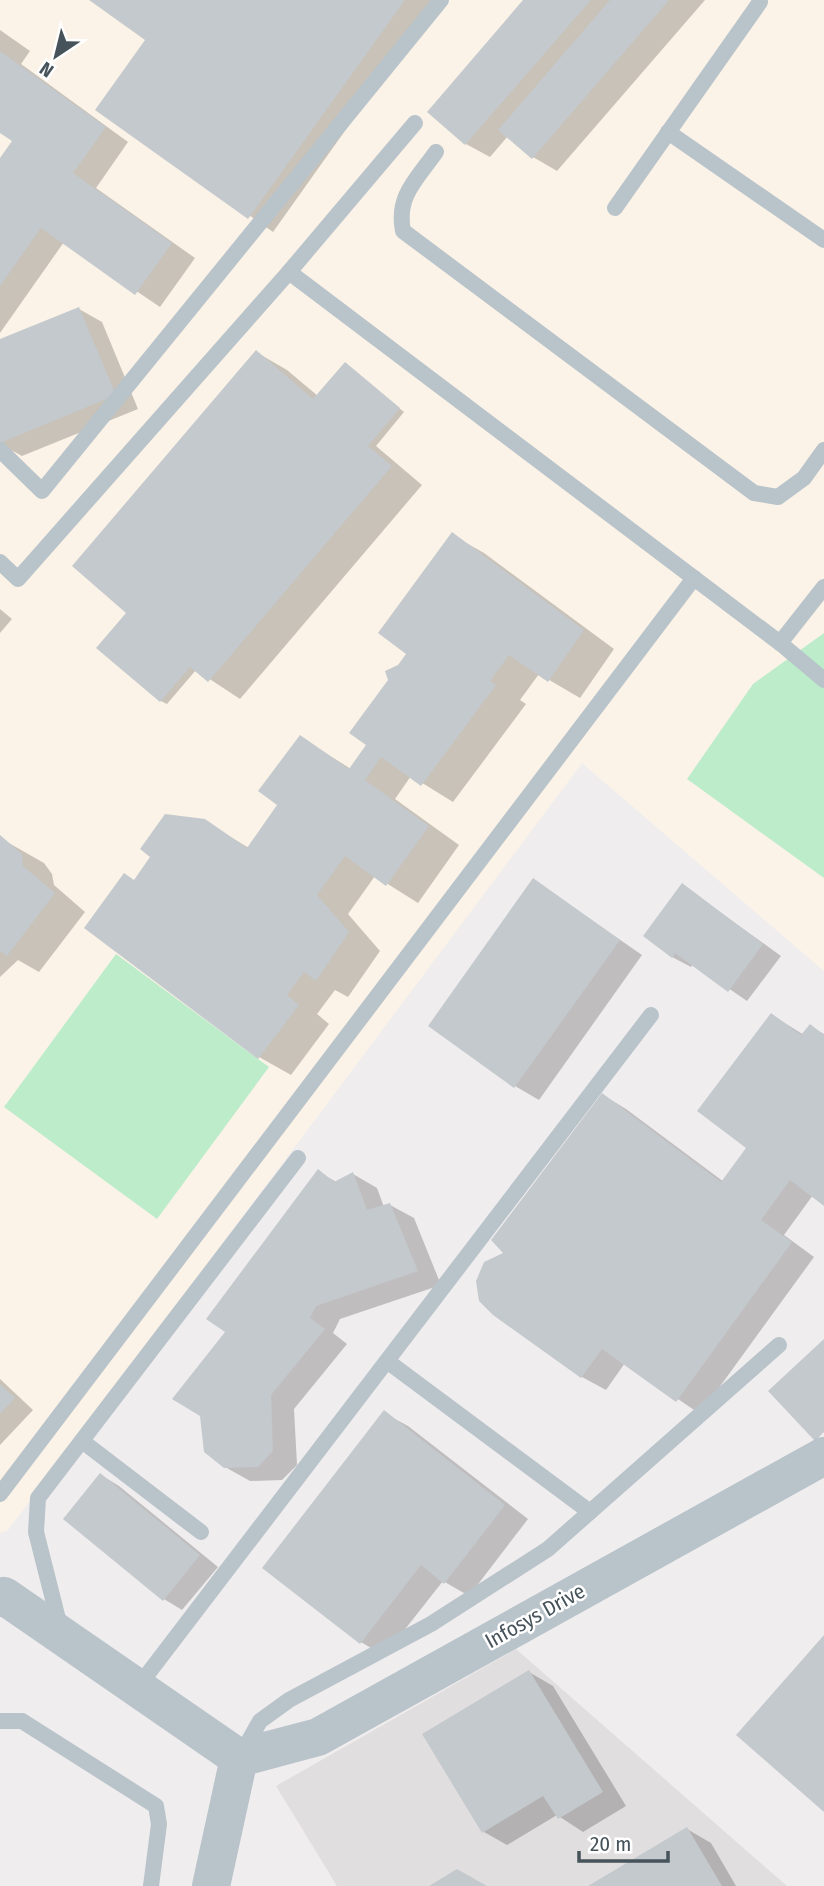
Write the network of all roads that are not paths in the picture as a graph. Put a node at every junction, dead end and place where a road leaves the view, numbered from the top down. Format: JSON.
{"nodes":[{"id":1,"x":441,"y":0,"type":"edge"},
{"id":2,"x":760,"y":2,"type":"dead end"},
{"id":3,"x":415,"y":123,"type":"dead end"},
{"id":4,"x":668,"y":132,"type":"junction"},
{"id":5,"x":436,"y":152,"type":"dead end"},
{"id":6,"x":615,"y":208,"type":"dead end"},
{"id":7,"x":824,"y":240,"type":"edge"},
{"id":8,"x":289,"y":272,"type":"junction"},
{"id":9,"x":0,"y":450,"type":"edge"},
{"id":10,"x":824,"y":450,"type":"edge"},
{"id":11,"x":0,"y":562,"type":"edge"},
{"id":12,"x":694,"y":578,"type":"junction"},
{"id":13,"x":824,"y":587,"type":"edge"},
{"id":14,"x":780,"y":643,"type":"junction"},
{"id":15,"x":824,"y":680,"type":"edge"},
{"id":16,"x":651,"y":1015,"type":"dead end"},
{"id":17,"x":298,"y":1158,"type":"dead end"},
{"id":18,"x":779,"y":1345,"type":"dead end"},
{"id":19,"x":387,"y":1361,"type":"junction"},
{"id":20,"x":82,"y":1441,"type":"junction"},
{"id":21,"x":824,"y":1456,"type":"edge"},
{"id":22,"x":0,"y":1494,"type":"edge"},
{"id":23,"x":590,"y":1513,"type":"junction"},
{"id":24,"x":201,"y":1532,"type":"dead end"},
{"id":25,"x":1,"y":1592,"type":"edge"},
{"id":26,"x":62,"y":1636,"type":"junction"},
{"id":27,"x":137,"y":1688,"type":"junction"},
{"id":28,"x":0,"y":1721,"type":"edge"},
{"id":29,"x":239,"y":1758,"type":"junction"},
{"id":30,"x":151,"y":1886,"type":"edge"},
{"id":31,"x":211,"y":1886,"type":"edge"}],
"edges":[{"from":1,"to":9,"type":"lane"},
{"from":2,"to":4,"type":"lane"},
{"from":3,"to":8,"type":"lane"},
{"from":4,"to":6,"type":"lane"},
{"from":4,"to":7,"type":"lane"},
{"from":5,"to":10,"type":"lane"},
{"from":8,"to":11,"type":"lane"},
{"from":8,"to":12,"type":"lane"},
{"from":12,"to":14,"type":"lane"},
{"from":12,"to":22,"type":"lane"},
{"from":13,"to":14,"type":"lane"},
{"from":14,"to":15,"type":"lane"},
{"from":16,"to":19,"type":"lane"},
{"from":17,"to":20,"type":"lane"},
{"from":18,"to":23,"type":"lane"},
{"from":19,"to":23,"type":"lane"},
{"from":19,"to":27,"type":"lane"},
{"from":20,"to":24,"type":"lane"},
{"from":20,"to":26,"type":"lane"},
{"from":21,"to":29,"type":"street","name":"Infosys Drive"},
{"from":23,"to":29,"type":"lane"},
{"from":25,"to":26,"type":"street"},
{"from":26,"to":27,"type":"street"},
{"from":27,"to":29,"type":"street"},
{"from":28,"to":30,"type":"lane"},
{"from":29,"to":31,"type":"street"}]}
